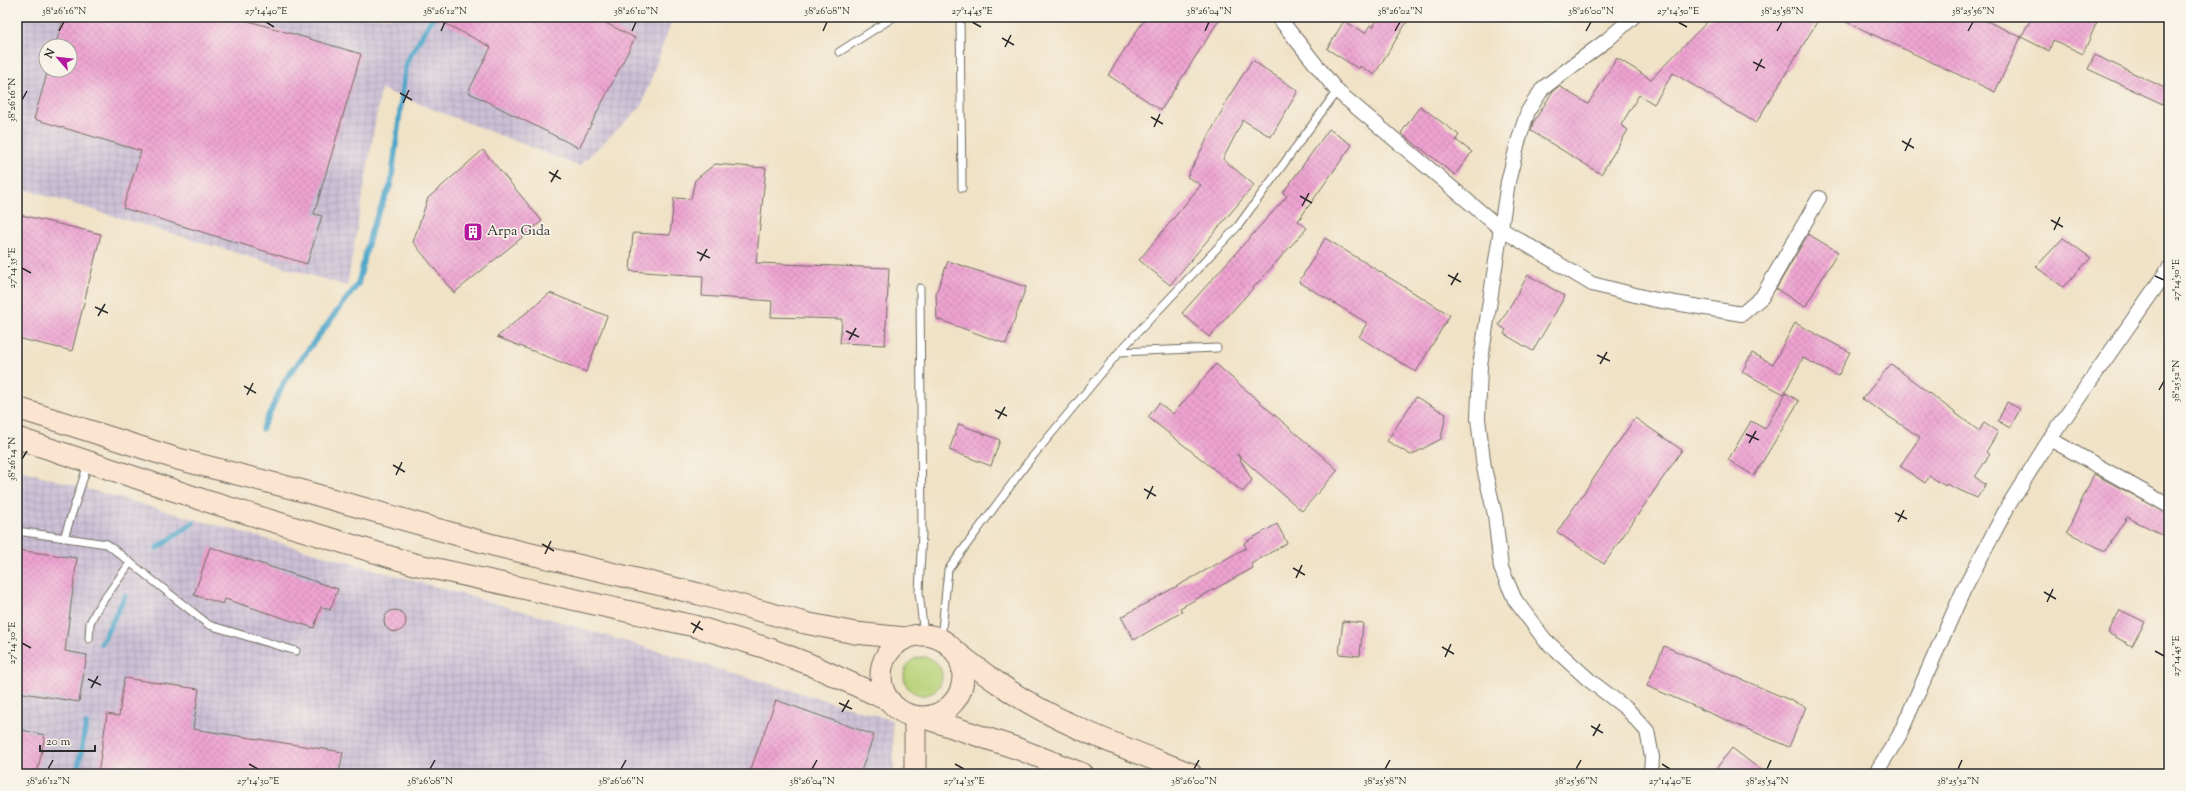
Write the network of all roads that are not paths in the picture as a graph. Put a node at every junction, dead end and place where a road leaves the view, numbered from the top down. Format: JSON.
{"nodes":[{"id":1,"x":894,"y":17,"type":"edge"},
{"id":2,"x":960,"y":17,"type":"edge"},
{"id":3,"x":1278,"y":17,"type":"edge"},
{"id":4,"x":1633,"y":17,"type":"edge"},
{"id":5,"x":839,"y":52,"type":"dead end"},
{"id":6,"x":1337,"y":91,"type":"junction"},
{"id":7,"x":962,"y":188,"type":"dead end"},
{"id":8,"x":1819,"y":198,"type":"dead end"},
{"id":9,"x":1501,"y":229,"type":"junction"},
{"id":10,"x":2169,"y":268,"type":"edge"},
{"id":11,"x":920,"y":288,"type":"dead end"},
{"id":12,"x":1217,"y":348,"type":"dead end"},
{"id":13,"x":1120,"y":352,"type":"junction"},
{"id":14,"x":17,"y":408,"type":"edge"},
{"id":15,"x":17,"y":438,"type":"edge"},
{"id":16,"x":2050,"y":439,"type":"junction"},
{"id":17,"x":89,"y":462,"type":"junction"},
{"id":18,"x":2169,"y":506,"type":"edge"},
{"id":19,"x":17,"y":531,"type":"edge"},
{"id":20,"x":64,"y":538,"type":"junction"},
{"id":21,"x":130,"y":563,"type":"junction"},
{"id":22,"x":89,"y":639,"type":"dead end"},
{"id":23,"x":931,"y":640,"type":"junction"},
{"id":24,"x":296,"y":651,"type":"dead end"},
{"id":25,"x":890,"y":701,"type":"junction"},
{"id":26,"x":918,"y":717,"type":"junction"},
{"id":27,"x":915,"y":774,"type":"edge"},
{"id":28,"x":1083,"y":774,"type":"edge"},
{"id":29,"x":1191,"y":774,"type":"edge"},
{"id":30,"x":1651,"y":774,"type":"edge"},
{"id":31,"x":1875,"y":774,"type":"edge"}],
"edges":[{"from":1,"to":5,"type":"lane"},
{"from":2,"to":7,"type":"lane"},
{"from":3,"to":6,"type":"street"},
{"from":4,"to":9,"type":"street"},
{"from":6,"to":9,"type":"street"},
{"from":6,"to":13,"type":"lane"},
{"from":8,"to":9,"type":"street"},
{"from":9,"to":30,"type":"street"},
{"from":10,"to":16,"type":"street"},
{"from":11,"to":23,"type":"lane"},
{"from":12,"to":13,"type":"lane"},
{"from":13,"to":23,"type":"lane"},
{"from":14,"to":23,"type":"street"},
{"from":15,"to":17,"type":"street"},
{"from":16,"to":18,"type":"street"},
{"from":16,"to":31,"type":"street"},
{"from":17,"to":20,"type":"lane"},
{"from":17,"to":25,"type":"street"},
{"from":19,"to":20,"type":"lane"},
{"from":20,"to":21,"type":"lane"},
{"from":21,"to":22,"type":"lane"},
{"from":21,"to":24,"type":"lane"},
{"from":23,"to":25,"type":"street"},
{"from":23,"to":26,"type":"street"},
{"from":23,"to":29,"type":"street"},
{"from":25,"to":26,"type":"street"},
{"from":26,"to":27,"type":"street"},
{"from":26,"to":28,"type":"street"}]}
